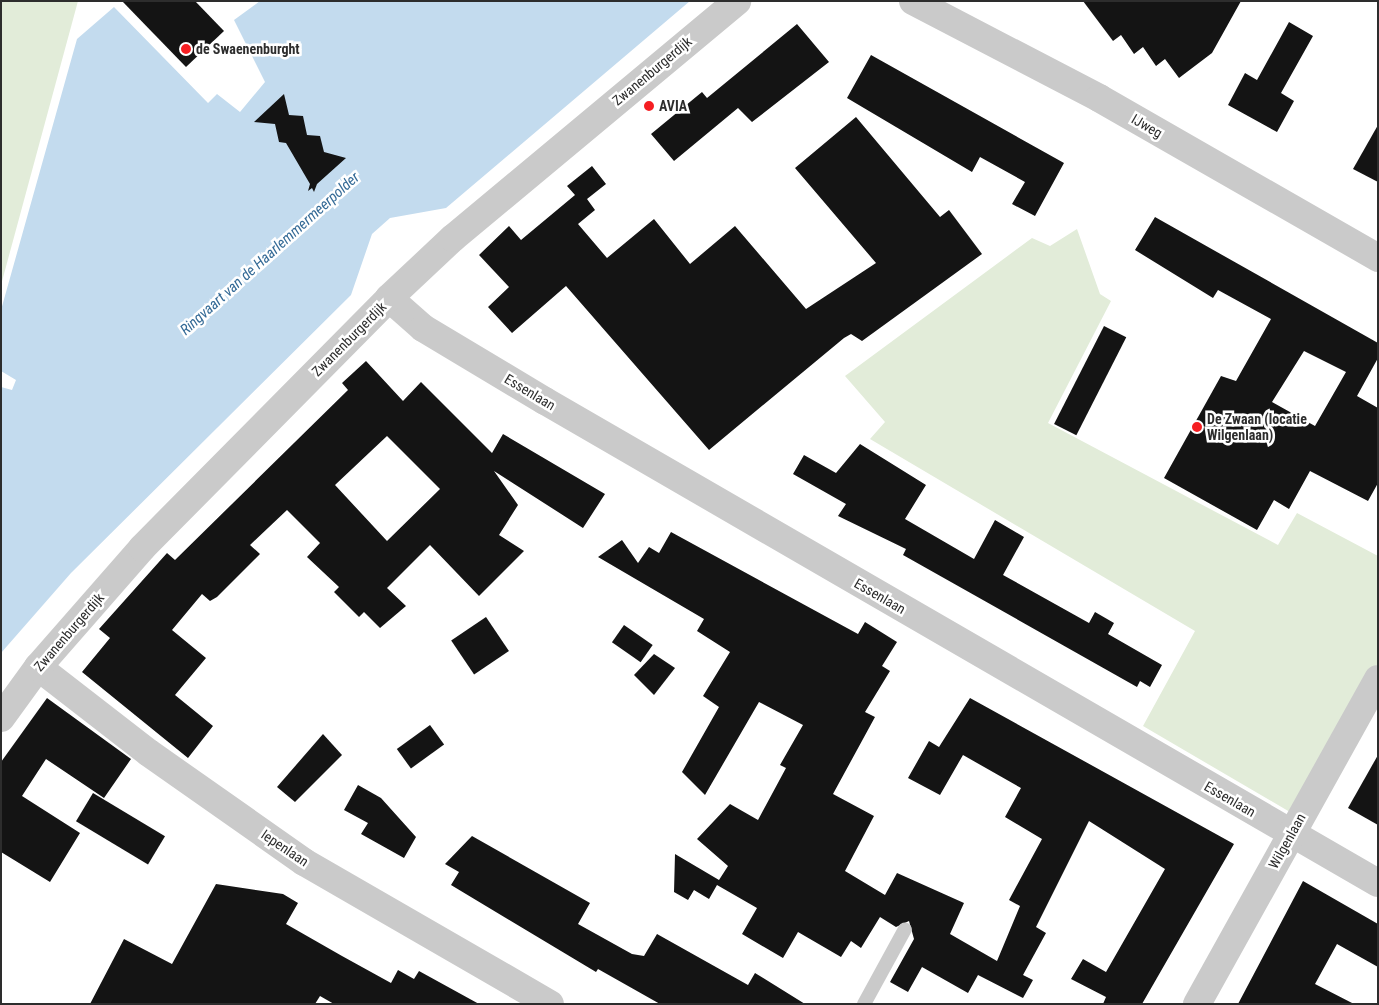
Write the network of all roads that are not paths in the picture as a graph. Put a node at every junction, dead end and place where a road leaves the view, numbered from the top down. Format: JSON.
{"nodes":[{"id":1,"x":737,"y":1,"type":"edge"},
{"id":2,"x":913,"y":1,"type":"edge"},
{"id":3,"x":1378,"y":258,"type":"edge"},
{"id":4,"x":389,"y":298,"type":"junction"},
{"id":5,"x":38,"y":667,"type":"junction"},
{"id":6,"x":1378,"y":679,"type":"edge"},
{"id":7,"x":1,"y":718,"type":"edge"},
{"id":8,"x":1291,"y":835,"type":"junction"},
{"id":9,"x":1378,"y":883,"type":"edge"},
{"id":10,"x":905,"y":929,"type":"dead end"},
{"id":11,"x":550,"y":1004,"type":"edge"},
{"id":12,"x":864,"y":1004,"type":"edge"},
{"id":13,"x":1197,"y":1004,"type":"edge"}],
"edges":[{"from":1,"to":4,"type":"street","name":"Zwanenburgerdijk"},
{"from":2,"to":3,"type":"street","name":"IJweg"},
{"from":4,"to":5,"type":"street","name":"Zwanenburgerdijk"},
{"from":4,"to":8,"type":"street","name":"Essenlaan"},
{"from":5,"to":7,"type":"street","name":"Zwanenburgerdijk"},
{"from":5,"to":11,"type":"street","name":"Iepenlaan"},
{"from":6,"to":8,"type":"street","name":"Wilgenlaan"},
{"from":8,"to":9,"type":"street","name":"Essenlaan"},
{"from":8,"to":13,"type":"street","name":"Wilgenlaan"},
{"from":10,"to":12,"type":"lane"}]}
